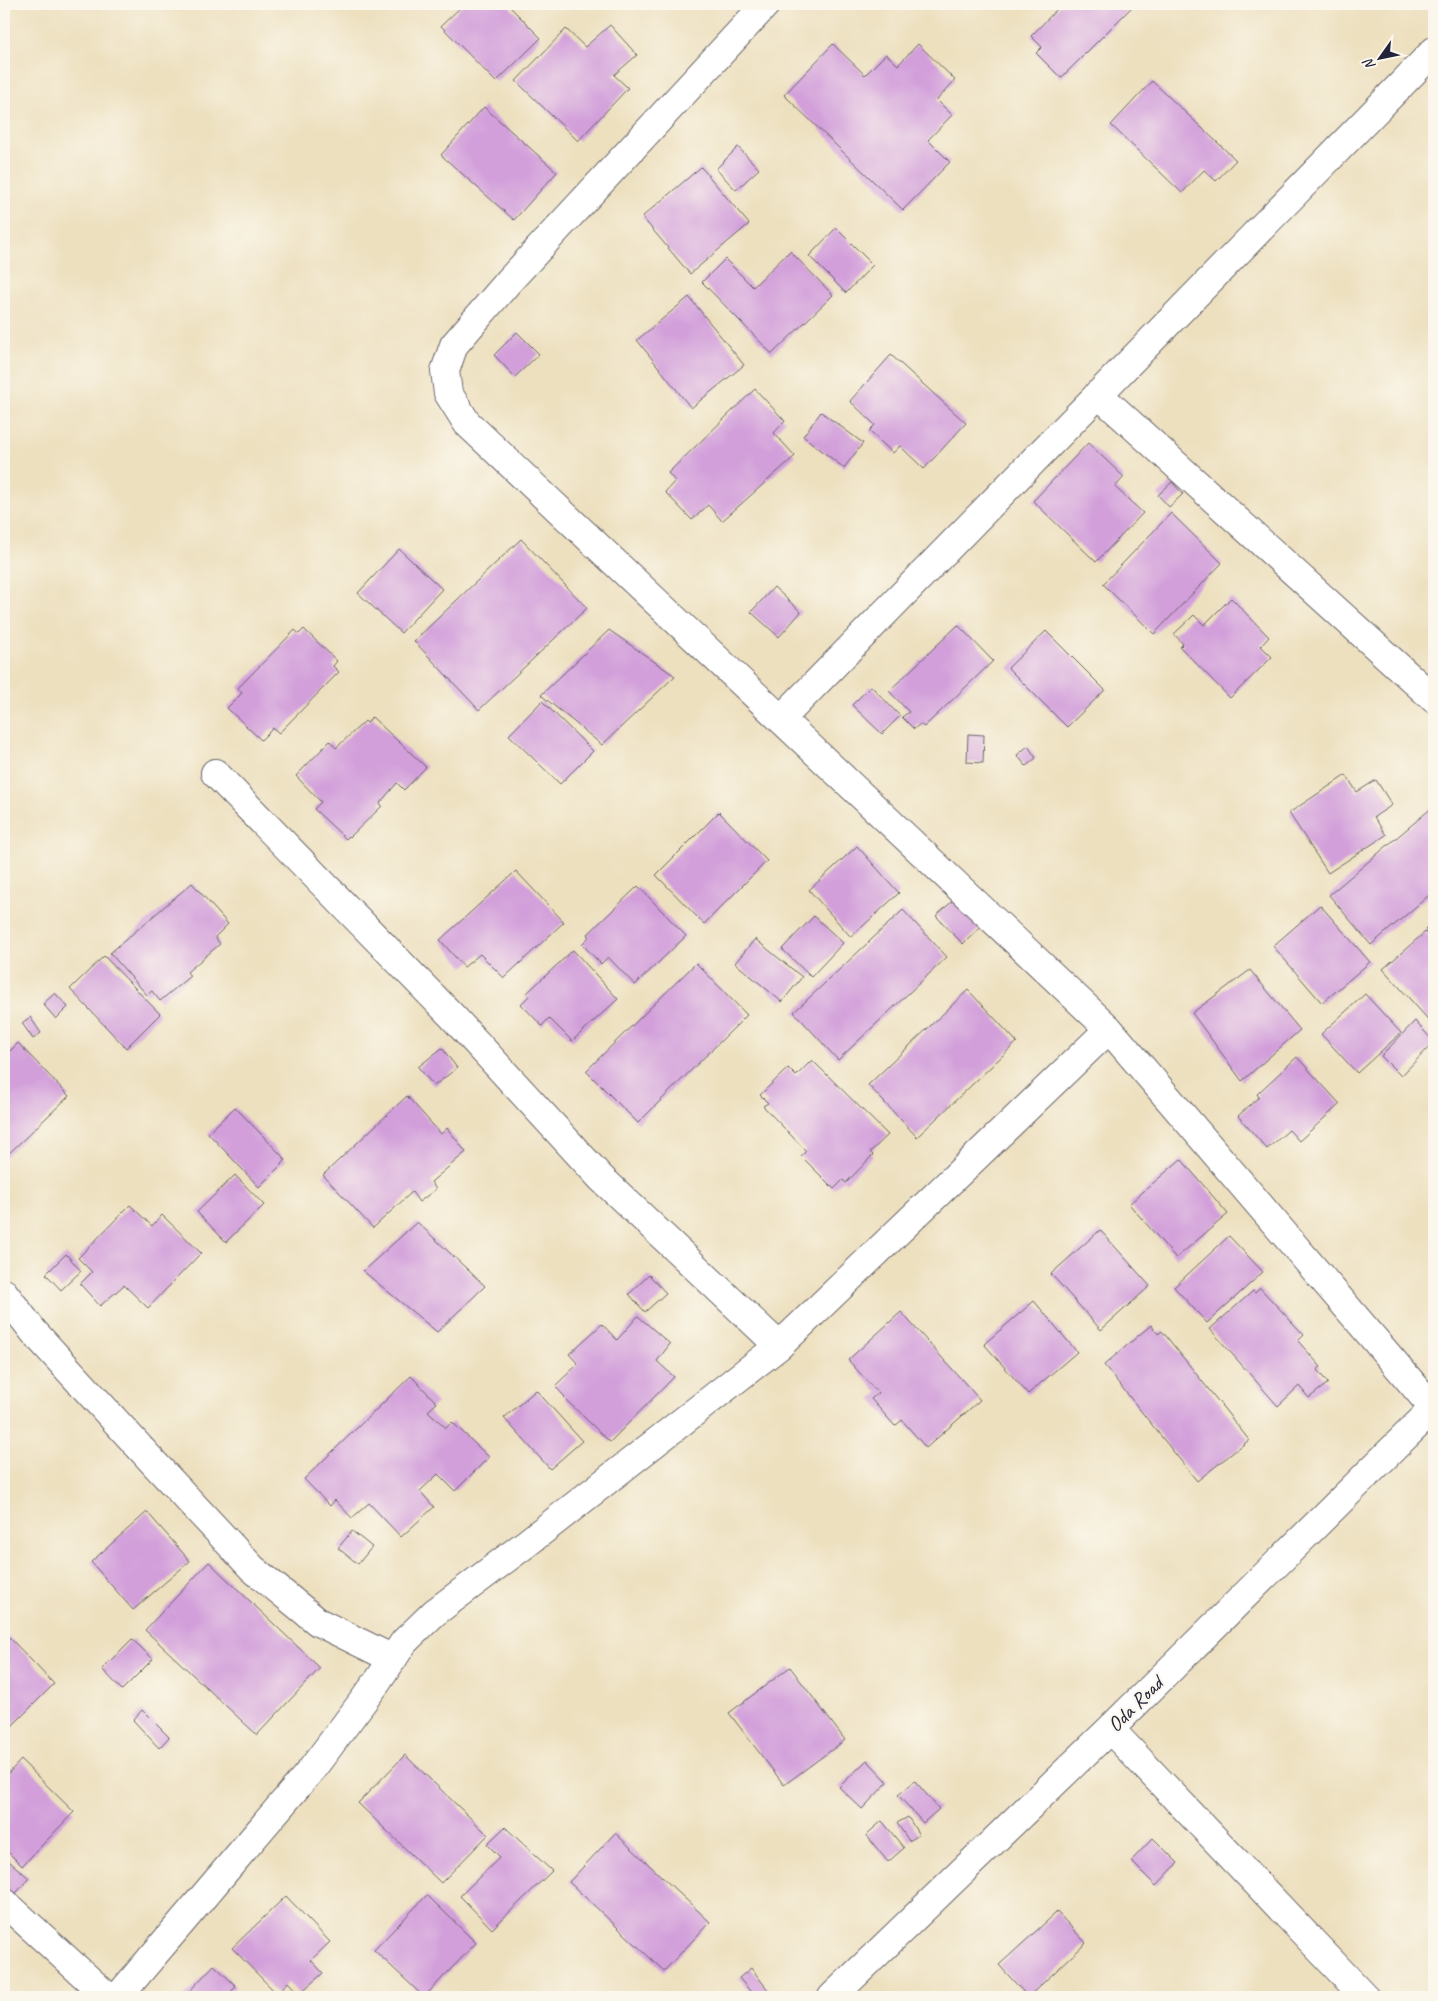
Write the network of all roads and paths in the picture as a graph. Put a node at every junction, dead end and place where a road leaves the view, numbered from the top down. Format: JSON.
{"nodes":[{"id":1,"x":766,"y":4,"type":"edge"},
{"id":2,"x":1434,"y":51,"type":"edge"},
{"id":3,"x":1098,"y":394,"type":"junction"},
{"id":4,"x":1434,"y":698,"type":"edge"},
{"id":5,"x":781,"y":719,"type":"junction"},
{"id":6,"x":215,"y":773,"type":"dead end"},
{"id":7,"x":1109,"y":1029,"type":"junction"},
{"id":8,"x":4,"y":1293,"type":"edge"},
{"id":9,"x":779,"y":1346,"type":"junction"},
{"id":10,"x":1434,"y":1408,"type":"edge"},
{"id":11,"x":393,"y":1658,"type":"junction"},
{"id":12,"x":1110,"y":1729,"type":"junction"},
{"id":13,"x":4,"y":1902,"type":"edge"},
{"id":14,"x":108,"y":1997,"type":"edge"},
{"id":15,"x":118,"y":1997,"type":"edge"},
{"id":16,"x":832,"y":1997,"type":"edge"},
{"id":17,"x":1365,"y":1997,"type":"edge"}],
"edges":[{"from":1,"to":5,"type":"street"},
{"from":2,"to":3,"type":"street"},
{"from":3,"to":4,"type":"street"},
{"from":3,"to":5,"type":"street"},
{"from":5,"to":7,"type":"street"},
{"from":6,"to":9,"type":"street"},
{"from":7,"to":9,"type":"street"},
{"from":7,"to":10,"type":"street"},
{"from":8,"to":11,"type":"street"},
{"from":9,"to":11,"type":"street"},
{"from":10,"to":12,"type":"street","name":"Oda Road"},
{"from":11,"to":15,"type":"street"},
{"from":12,"to":16,"type":"street","name":"Oda Road"},
{"from":12,"to":17,"type":"street"},
{"from":13,"to":14,"type":"street"}]}
